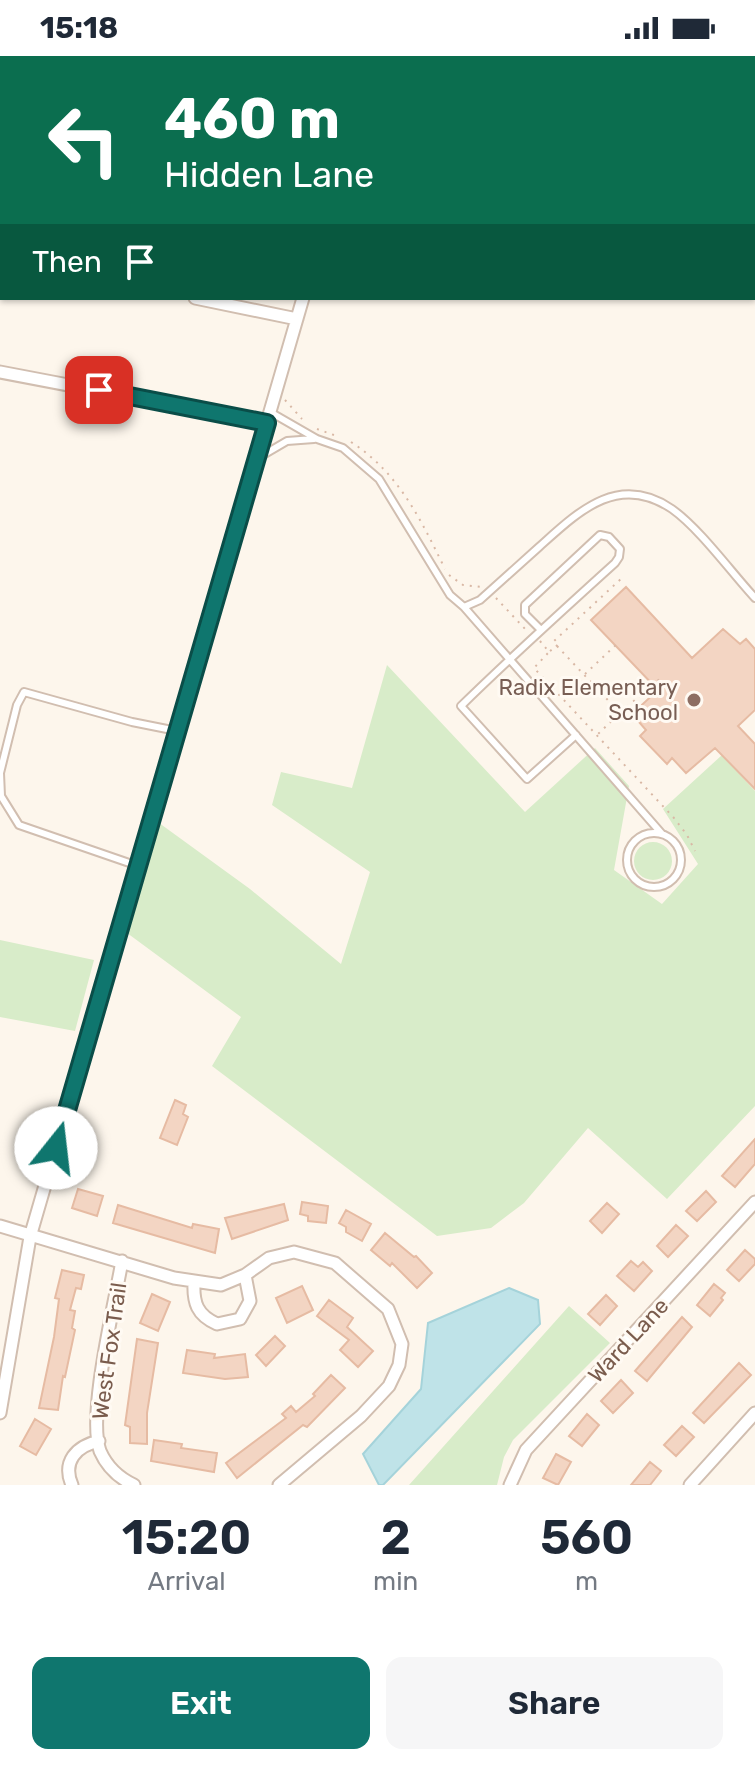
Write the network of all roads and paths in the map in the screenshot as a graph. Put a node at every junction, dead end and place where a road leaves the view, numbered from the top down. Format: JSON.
{"nodes":[{"id":1,"x":205,"y":300,"type":"edge"},
{"id":2,"x":302,"y":300,"type":"edge"},
{"id":3,"x":297,"y":319,"type":"junction"},
{"id":4,"x":0,"y":372,"type":"edge"},
{"id":5,"x":268,"y":418,"type":"junction"},
{"id":6,"x":317,"y":439,"type":"junction"},
{"id":7,"x":255,"y":460,"type":"junction"},
{"id":8,"x":623,"y":577,"type":"dead end"},
{"id":9,"x":755,"y":598,"type":"edge"},
{"id":10,"x":464,"y":607,"type":"junction"},
{"id":11,"x":541,"y":630,"type":"junction"},
{"id":12,"x":539,"y":640,"type":"dead end"},
{"id":13,"x":618,"y":643,"type":"dead end"},
{"id":14,"x":557,"y":646,"type":"junction"},
{"id":15,"x":549,"y":652,"type":"junction"},
{"id":16,"x":510,"y":658,"type":"junction"},
{"id":17,"x":584,"y":675,"type":"junction"},
{"id":18,"x":662,"y":677,"type":"dead end"},
{"id":19,"x":620,"y":713,"type":"junction"},
{"id":20,"x":177,"y":731,"type":"junction"},
{"id":21,"x":576,"y":735,"type":"junction"},
{"id":22,"x":596,"y":735,"type":"junction"},
{"id":23,"x":662,"y":834,"type":"junction"},
{"id":24,"x":695,"y":851,"type":"dead end"},
{"id":25,"x":138,"y":866,"type":"junction"},
{"id":26,"x":755,"y":1202,"type":"edge"},
{"id":27,"x":0,"y":1226,"type":"edge"},
{"id":28,"x":30,"y":1237,"type":"junction"},
{"id":29,"x":122,"y":1261,"type":"junction"},
{"id":30,"x":245,"y":1275,"type":"junction"},
{"id":31,"x":194,"y":1282,"type":"junction"},
{"id":32,"x":0,"y":1413,"type":"edge"},
{"id":33,"x":755,"y":1413,"type":"edge"},
{"id":34,"x":99,"y":1441,"type":"junction"},
{"id":35,"x":129,"y":1484,"type":"edge"},
{"id":36,"x":282,"y":1484,"type":"edge"},
{"id":37,"x":72,"y":1485,"type":"edge"},
{"id":38,"x":510,"y":1485,"type":"edge"},
{"id":39,"x":690,"y":1485,"type":"edge"}],
"edges":[{"from":1,"to":3,"type":"street"},
{"from":2,"to":3,"type":"street"},
{"from":3,"to":5,"type":"street"},
{"from":4,"to":5,"type":"street"},
{"from":5,"to":6,"type":"lane"},
{"from":5,"to":7,"type":"street"},
{"from":6,"to":7,"type":"lane"},
{"from":6,"to":10,"type":"lane"},
{"from":7,"to":20,"type":"street"},
{"from":8,"to":14,"type":"path"},
{"from":9,"to":10,"type":"lane"},
{"from":10,"to":16,"type":"lane"},
{"from":11,"to":11,"type":"lane"},
{"from":11,"to":16,"type":"lane"},
{"from":12,"to":15,"type":"path"},
{"from":13,"to":17,"type":"path"},
{"from":14,"to":15,"type":"path"},
{"from":14,"to":17,"type":"path"},
{"from":15,"to":22,"type":"path"},
{"from":16,"to":21,"type":"lane"},
{"from":16,"to":21,"type":"lane"},
{"from":17,"to":19,"type":"path"},
{"from":18,"to":19,"type":"path"},
{"from":19,"to":22,"type":"path"},
{"from":20,"to":25,"type":"street"},
{"from":20,"to":25,"type":"lane"},
{"from":21,"to":23,"type":"lane"},
{"from":22,"to":24,"type":"path"},
{"from":23,"to":23,"type":"lane"},
{"from":25,"to":28,"type":"street"},
{"from":26,"to":38,"type":"street","name":"Ward Lane"},
{"from":27,"to":28,"type":"street"},
{"from":28,"to":29,"type":"street"},
{"from":28,"to":32,"type":"street"},
{"from":29,"to":31,"type":"street"},
{"from":29,"to":34,"type":"street","name":"West Fox Trail"},
{"from":30,"to":31,"type":"street"},
{"from":30,"to":31,"type":"street"},
{"from":30,"to":36,"type":"street"},
{"from":33,"to":39,"type":"street"},
{"from":34,"to":35,"type":"street","name":"West Fox Trail"},
{"from":34,"to":37,"type":"street","name":"West Fox Trail"}]}
